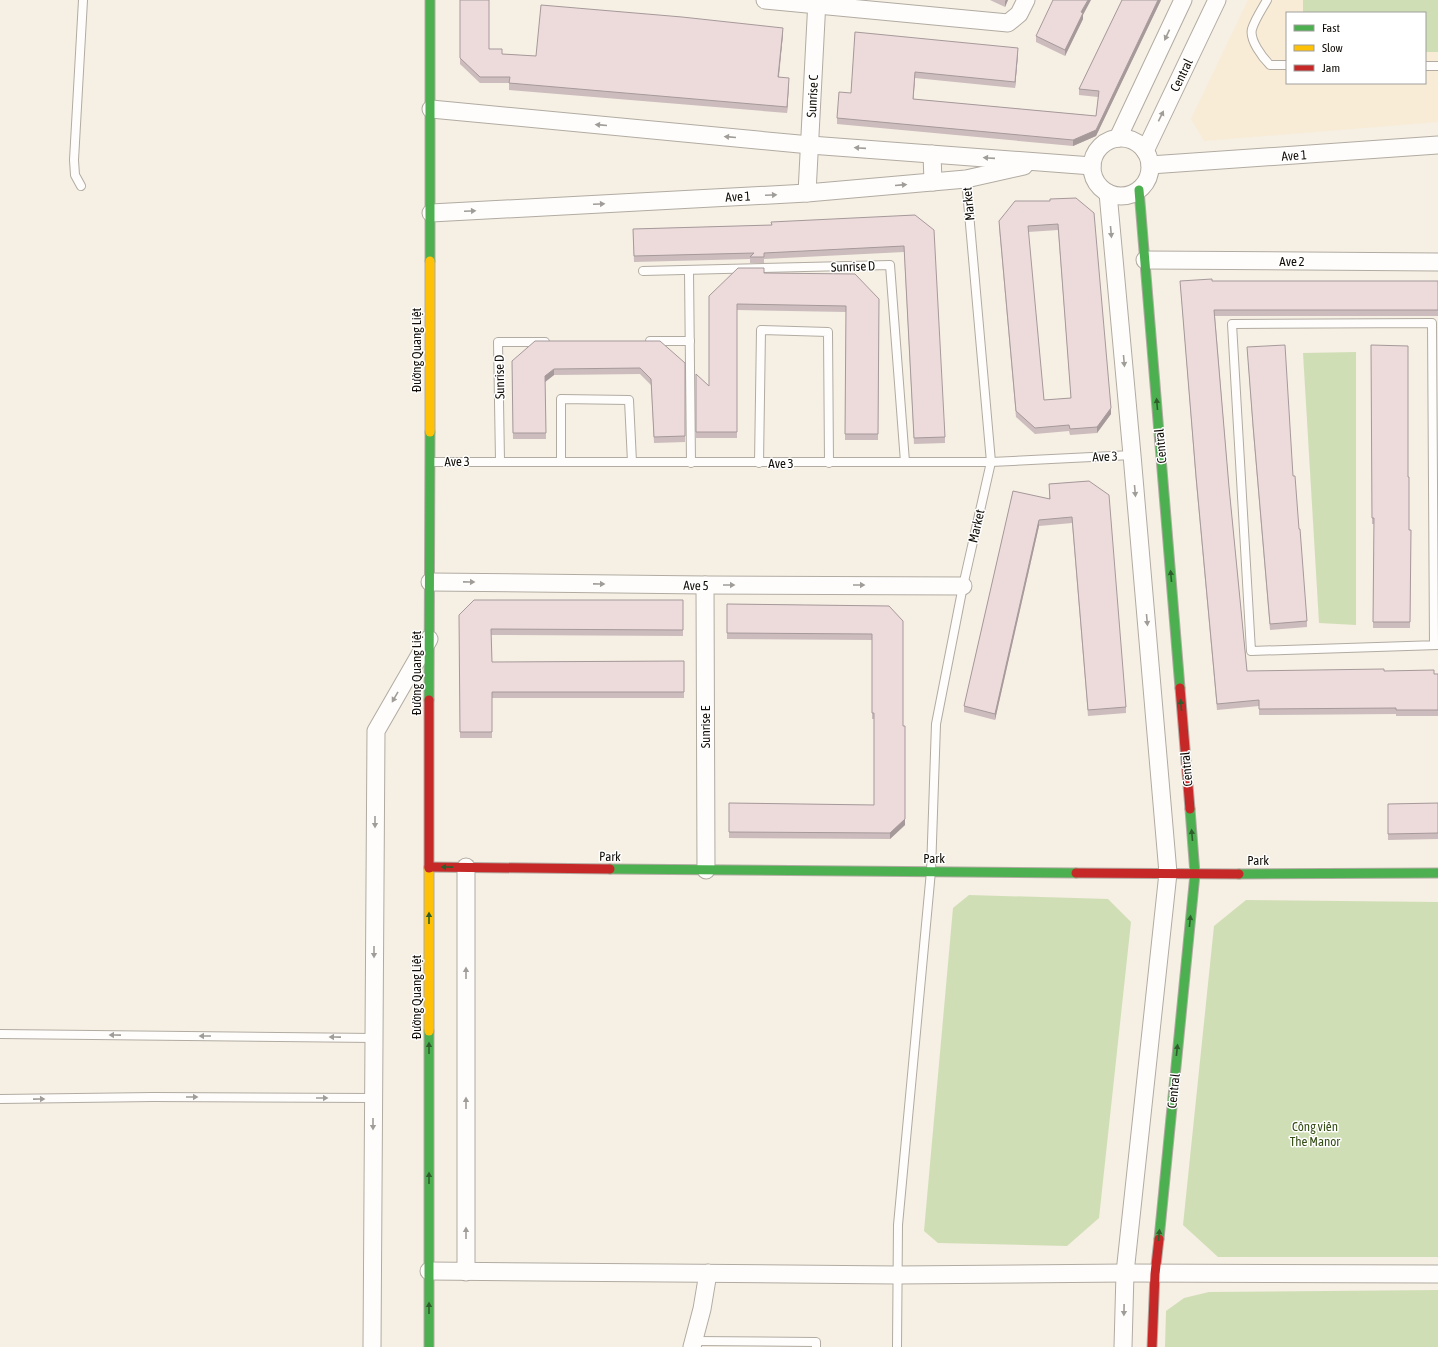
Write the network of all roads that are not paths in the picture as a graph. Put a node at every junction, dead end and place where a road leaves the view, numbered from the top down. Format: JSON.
{"nodes":[{"id":1,"x":82,"y":0,"type":"edge"},
{"id":2,"x":430,"y":0,"type":"edge"},
{"id":3,"x":765,"y":0,"type":"edge"},
{"id":4,"x":1026,"y":0,"type":"edge"},
{"id":5,"x":1183,"y":0,"type":"edge"},
{"id":6,"x":1217,"y":0,"type":"edge"},
{"id":7,"x":1267,"y":0,"type":"edge"},
{"id":8,"x":817,"y":2,"type":"edge"},
{"id":9,"x":1286,"y":66,"type":"edge"},
{"id":10,"x":1426,"y":66,"type":"edge"},
{"id":11,"x":1438,"y":66,"type":"edge"},
{"id":12,"x":431,"y":109,"type":"junction"},
{"id":13,"x":1118,"y":138,"type":"junction"},
{"id":14,"x":810,"y":144,"type":"junction"},
{"id":15,"x":1438,"y":145,"type":"edge"},
{"id":16,"x":932,"y":154,"type":"junction"},
{"id":17,"x":1147,"y":158,"type":"junction"},
{"id":18,"x":1042,"y":162,"type":"junction"},
{"id":19,"x":1092,"y":166,"type":"junction"},
{"id":20,"x":966,"y":179,"type":"junction"},
{"id":21,"x":933,"y":182,"type":"junction"},
{"id":22,"x":81,"y":186,"type":"dead end"},
{"id":23,"x":1139,"y":190,"type":"junction"},
{"id":24,"x":807,"y":193,"type":"junction"},
{"id":25,"x":1108,"y":193,"type":"junction"},
{"id":26,"x":431,"y":213,"type":"junction"},
{"id":27,"x":1145,"y":260,"type":"junction"},
{"id":28,"x":1438,"y":262,"type":"edge"},
{"id":29,"x":643,"y":271,"type":"dead end"},
{"id":30,"x":689,"y":271,"type":"junction"},
{"id":31,"x":642,"y":341,"type":"edge"},
{"id":32,"x":690,"y":341,"type":"junction"},
{"id":33,"x":554,"y":342,"type":"edge"},
{"id":34,"x":1132,"y":455,"type":"junction"},
{"id":35,"x":500,"y":461,"type":"junction"},
{"id":36,"x":561,"y":461,"type":"junction"},
{"id":37,"x":430,"y":462,"type":"junction"},
{"id":38,"x":632,"y":462,"type":"junction"},
{"id":39,"x":905,"y":462,"type":"junction"},
{"id":40,"x":991,"y":462,"type":"junction"},
{"id":41,"x":691,"y":463,"type":"junction"},
{"id":42,"x":759,"y":463,"type":"junction"},
{"id":43,"x":829,"y":463,"type":"junction"},
{"id":44,"x":430,"y":582,"type":"junction"},
{"id":45,"x":705,"y":585,"type":"junction"},
{"id":46,"x":963,"y":586,"type":"junction"},
{"id":47,"x":429,"y":639,"type":"junction"},
{"id":48,"x":1436,"y":645,"type":"edge"},
{"id":49,"x":429,"y":866,"type":"junction"},
{"id":50,"x":466,"y":867,"type":"junction"},
{"id":51,"x":706,"y":870,"type":"junction"},
{"id":52,"x":931,"y":871,"type":"junction"},
{"id":53,"x":1168,"y":873,"type":"junction"},
{"id":54,"x":1438,"y":873,"type":"edge"},
{"id":55,"x":1195,"y":874,"type":"junction"},
{"id":56,"x":0,"y":1034,"type":"edge"},
{"id":57,"x":374,"y":1038,"type":"junction"},
{"id":58,"x":373,"y":1098,"type":"junction"},
{"id":59,"x":0,"y":1099,"type":"edge"},
{"id":60,"x":429,"y":1271,"type":"junction"},
{"id":61,"x":466,"y":1272,"type":"junction"},
{"id":62,"x":1125,"y":1273,"type":"junction"},
{"id":63,"x":708,"y":1274,"type":"junction"},
{"id":64,"x":1155,"y":1274,"type":"junction"},
{"id":65,"x":1438,"y":1274,"type":"edge"},
{"id":66,"x":897,"y":1275,"type":"junction"},
{"id":67,"x":693,"y":1344,"type":"edge"},
{"id":68,"x":372,"y":1347,"type":"edge"},
{"id":69,"x":429,"y":1347,"type":"edge"},
{"id":70,"x":816,"y":1347,"type":"edge"},
{"id":71,"x":897,"y":1347,"type":"edge"},
{"id":72,"x":1123,"y":1347,"type":"edge"},
{"id":73,"x":1152,"y":1347,"type":"edge"}],
"edges":[{"from":1,"to":22,"type":"lane"},
{"from":2,"to":12,"type":"street","name":"Đường Quang Liệt"},
{"from":3,"to":8,"type":"street"},
{"from":4,"to":8,"type":"street"},
{"from":5,"to":13,"type":"street","one_way":true},
{"from":17,"to":6,"type":"street","name":"Central","one_way":true},
{"from":7,"to":9,"type":"lane"},
{"from":8,"to":14,"type":"street","name":"Sunrise C"},
{"from":10,"to":11,"type":"lane"},
{"from":14,"to":12,"type":"street","name":"Ave 1","one_way":true},
{"from":12,"to":26,"type":"street","name":"Đường Quang Liệt"},
{"from":13,"to":17,"type":"street"},
{"from":13,"to":19,"type":"street"},
{"from":16,"to":14,"type":"street","name":"Ave 1","one_way":true},
{"from":14,"to":24,"type":"street","name":"Sunrise C"},
{"from":15,"to":17,"type":"street","name":"Ave 1"},
{"from":18,"to":16,"type":"street","name":"Ave 1","one_way":true},
{"from":16,"to":21,"type":"street"},
{"from":17,"to":23,"type":"street"},
{"from":18,"to":19,"type":"street","name":"Ave 1"},
{"from":18,"to":20,"type":"street","name":"Ave 1"},
{"from":19,"to":25,"type":"street"},
{"from":20,"to":21,"type":"street","name":"Ave 1"},
{"from":20,"to":40,"type":"lane","name":"Market"},
{"from":24,"to":21,"type":"street","name":"Ave 1","one_way":true},
{"from":23,"to":25,"type":"street"},
{"from":23,"to":27,"type":"street","name":"Central"},
{"from":26,"to":24,"type":"street","name":"Ave 1","one_way":true},
{"from":25,"to":34,"type":"street","name":"Central","one_way":true},
{"from":26,"to":37,"type":"street","name":"Đường Quang Liệt"},
{"from":27,"to":28,"type":"street","name":"Ave 2"},
{"from":55,"to":27,"type":"street","name":"Central","one_way":true},
{"from":29,"to":30,"type":"lane","name":"Sunrise D"},
{"from":30,"to":32,"type":"lane"},
{"from":30,"to":39,"type":"lane","name":"Sunrise D"},
{"from":31,"to":32,"type":"lane"},
{"from":32,"to":41,"type":"lane"},
{"from":33,"to":35,"type":"lane","name":"Sunrise D"},
{"from":34,"to":40,"type":"lane","name":"Ave 3"},
{"from":34,"to":53,"type":"street","name":"Central","one_way":true},
{"from":35,"to":36,"type":"lane","name":"Ave 3"},
{"from":35,"to":37,"type":"lane","name":"Ave 3"},
{"from":36,"to":38,"type":"lane","name":"Ave 3"},
{"from":36,"to":38,"type":"lane"},
{"from":37,"to":44,"type":"street","name":"Đường Quang Liệt"},
{"from":38,"to":41,"type":"lane","name":"Ave 3"},
{"from":39,"to":40,"type":"lane","name":"Ave 3"},
{"from":39,"to":43,"type":"lane","name":"Ave 3"},
{"from":40,"to":46,"type":"lane","name":"Market"},
{"from":41,"to":42,"type":"lane","name":"Ave 3"},
{"from":42,"to":43,"type":"lane","name":"Ave 3"},
{"from":42,"to":43,"type":"lane"},
{"from":44,"to":45,"type":"street","name":"Ave 5","one_way":true},
{"from":44,"to":47,"type":"street","name":"Đường Quang Liệt"},
{"from":45,"to":46,"type":"street","name":"Ave 5","one_way":true},
{"from":45,"to":51,"type":"street","name":"Sunrise E"},
{"from":46,"to":52,"type":"lane","name":"Market"},
{"from":47,"to":49,"type":"street","name":"Đường Quang Liệt"},
{"from":47,"to":57,"type":"street","one_way":true},
{"from":48,"to":48,"type":"lane"},
{"from":50,"to":49,"type":"street","name":"Park","one_way":true},
{"from":60,"to":49,"type":"street","name":"Đường Quang Liệt","one_way":true},
{"from":50,"to":51,"type":"street","name":"Park"},
{"from":61,"to":50,"type":"street","one_way":true},
{"from":51,"to":52,"type":"street","name":"Park"},
{"from":52,"to":53,"type":"street","name":"Park"},
{"from":52,"to":66,"type":"lane","name":"Market"},
{"from":53,"to":55,"type":"street","name":"Park"},
{"from":53,"to":62,"type":"street","name":"Central"},
{"from":54,"to":55,"type":"street","name":"Park"},
{"from":64,"to":55,"type":"street","name":"Central","one_way":true},
{"from":57,"to":56,"type":"lane","one_way":true},
{"from":57,"to":58,"type":"street"},
{"from":59,"to":58,"type":"lane","one_way":true},
{"from":58,"to":68,"type":"street","one_way":true},
{"from":60,"to":61,"type":"street"},
{"from":69,"to":60,"type":"street","name":"Đường Quang Liệt","one_way":true},
{"from":61,"to":63,"type":"street"},
{"from":62,"to":64,"type":"street"},
{"from":62,"to":66,"type":"street"},
{"from":62,"to":72,"type":"street","name":"Central","one_way":true},
{"from":63,"to":66,"type":"street"},
{"from":63,"to":67,"type":"street"},
{"from":64,"to":65,"type":"street"},
{"from":64,"to":73,"type":"street","name":"Central"},
{"from":66,"to":71,"type":"lane","name":"Market"},
{"from":67,"to":70,"type":"lane"}]}
